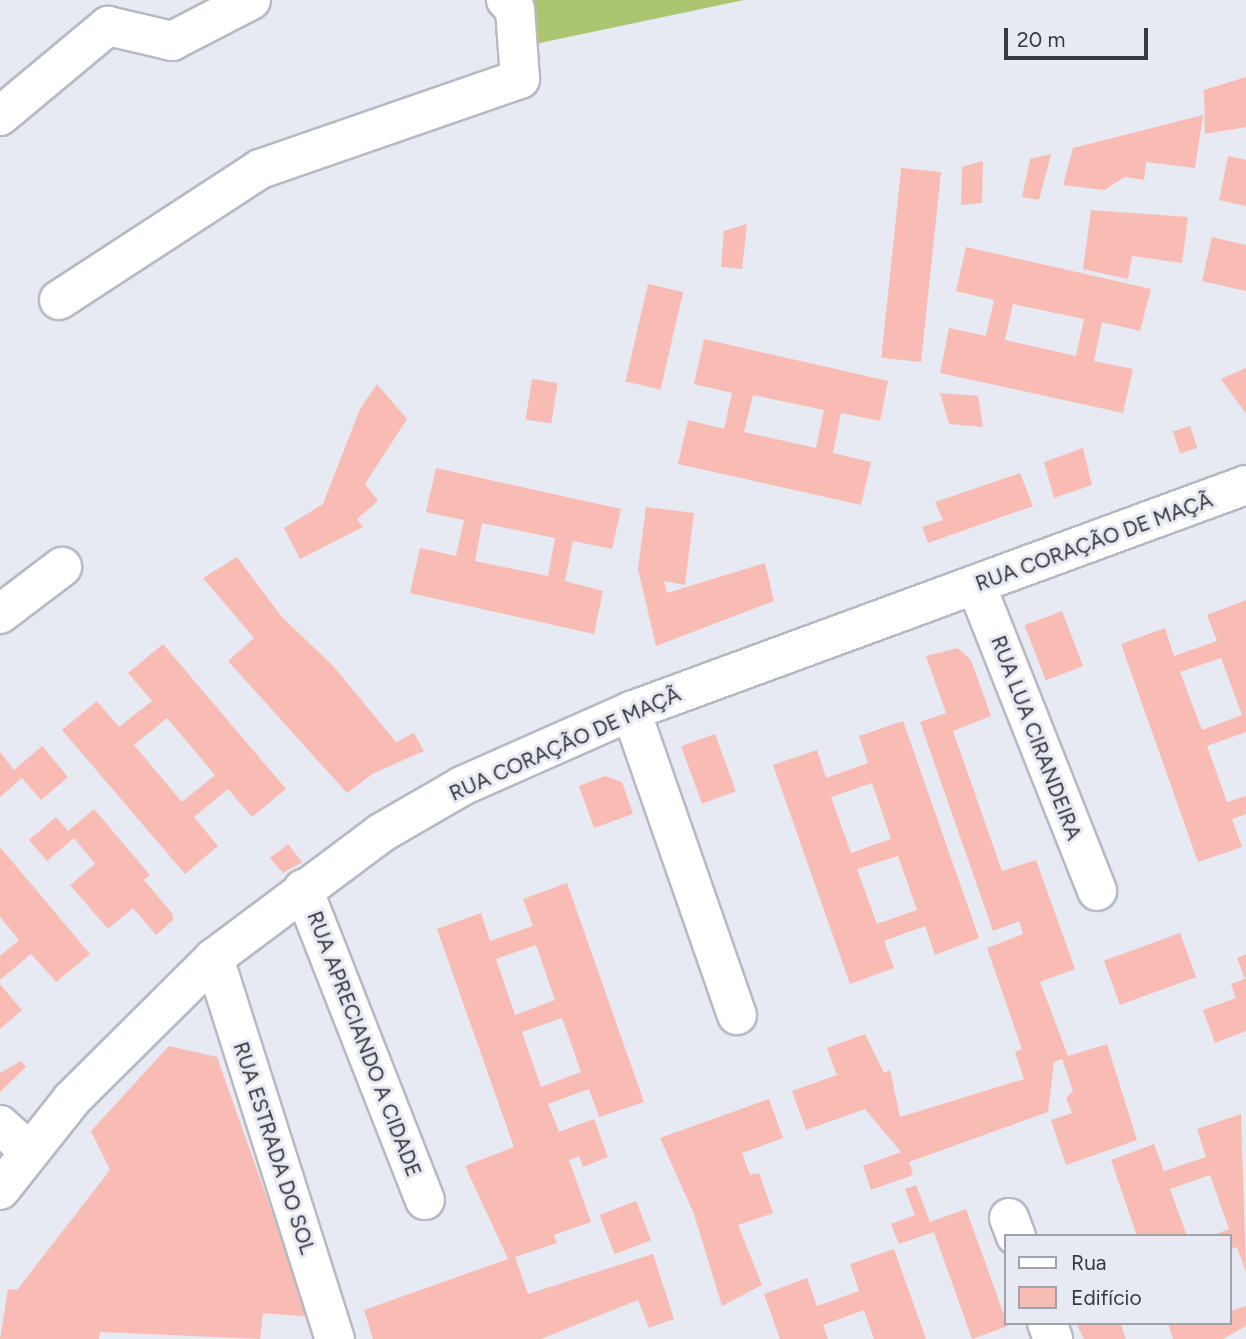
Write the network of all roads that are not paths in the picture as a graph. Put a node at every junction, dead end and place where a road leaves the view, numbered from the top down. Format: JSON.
{"nodes":[{"id":1,"x":251,"y":0,"type":"edge"},
{"id":2,"x":506,"y":0,"type":"edge"},
{"id":3,"x":0,"y":116,"type":"edge"},
{"id":4,"x":58,"y":300,"type":"dead end"},
{"id":5,"x":1246,"y":485,"type":"edge"},
{"id":6,"x":62,"y":567,"type":"dead end"},
{"id":7,"x":976,"y":585,"type":"junction"},
{"id":8,"x":0,"y":614,"type":"edge"},
{"id":9,"x":631,"y":711,"type":"junction"},
{"id":10,"x":303,"y":889,"type":"junction"},
{"id":11,"x":1097,"y":891,"type":"dead end"},
{"id":12,"x":214,"y":958,"type":"junction"},
{"id":13,"x":737,"y":1016,"type":"dead end"},
{"id":14,"x":0,"y":1125,"type":"edge"},
{"id":15,"x":30,"y":1152,"type":"junction"},
{"id":16,"x":0,"y":1190,"type":"edge"},
{"id":17,"x":425,"y":1200,"type":"dead end"},
{"id":18,"x":335,"y":1339,"type":"edge"}],
"edges":[{"from":1,"to":3,"type":"street"},
{"from":2,"to":4,"type":"street"},
{"from":5,"to":7,"type":"street","name":"RUA CORAÇÃO DE MAÇÃ"},
{"from":6,"to":8,"type":"street"},
{"from":7,"to":9,"type":"street","name":"RUA CORAÇÃO DE MAÇÃ"},
{"from":7,"to":11,"type":"street","name":"RUA LUA CIRANDEIRA"},
{"from":9,"to":10,"type":"street","name":"RUA CORAÇÃO DE MAÇÃ"},
{"from":9,"to":13,"type":"street"},
{"from":10,"to":12,"type":"street","name":"RUA CORAÇÃO DE MAÇÃ"},
{"from":10,"to":17,"type":"street","name":"RUA APRECIANDO A CIDADE"},
{"from":12,"to":15,"type":"street","name":"RUA CORAÇÃO DE MAÇÃ"},
{"from":12,"to":18,"type":"street","name":"RUA ESTRADA DO SOL"},
{"from":14,"to":15,"type":"street"},
{"from":15,"to":16,"type":"street","name":"RUA CORAÇÃO DE MAÇÃ"}]}
